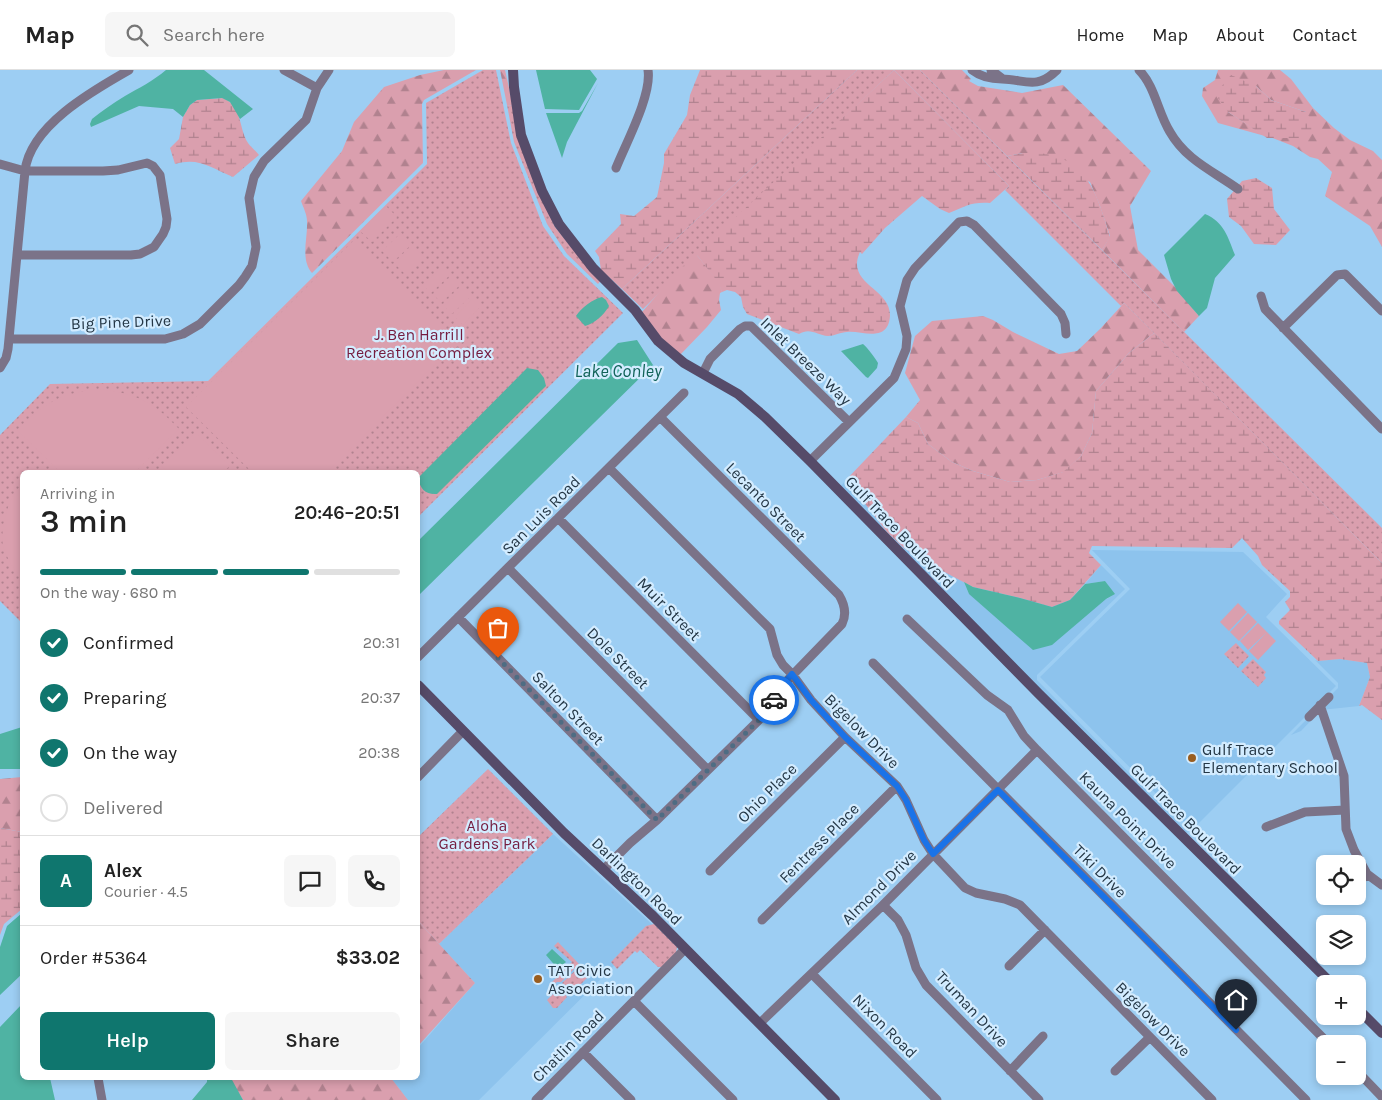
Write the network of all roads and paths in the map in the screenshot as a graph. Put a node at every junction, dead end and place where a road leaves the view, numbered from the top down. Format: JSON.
{"nodes":[{"id":1,"x":129,"y":70,"type":"edge"},
{"id":2,"x":284,"y":70,"type":"edge"},
{"id":3,"x":329,"y":70,"type":"edge"},
{"id":4,"x":513,"y":70,"type":"edge"},
{"id":5,"x":648,"y":70,"type":"edge"},
{"id":6,"x":972,"y":70,"type":"edge"},
{"id":7,"x":991,"y":70,"type":"edge"},
{"id":8,"x":1057,"y":70,"type":"edge"},
{"id":9,"x":1139,"y":70,"type":"edge"},
{"id":10,"x":1003,"y":79,"type":"junction"},
{"id":11,"x":316,"y":88,"type":"junction"},
{"id":12,"x":0,"y":164,"type":"edge"},
{"id":13,"x":616,"y":168,"type":"dead end"},
{"id":14,"x":25,"y":171,"type":"junction"},
{"id":15,"x":1238,"y":189,"type":"dead end"},
{"id":16,"x":17,"y":255,"type":"junction"},
{"id":17,"x":1262,"y":296,"type":"dead end"},
{"id":18,"x":1382,"y":310,"type":"edge"},
{"id":19,"x":1283,"y":328,"type":"junction"},
{"id":20,"x":1066,"y":334,"type":"dead end"},
{"id":21,"x":9,"y":339,"type":"junction"},
{"id":22,"x":0,"y":368,"type":"edge"},
{"id":23,"x":703,"y":373,"type":"junction"},
{"id":24,"x":684,"y":393,"type":"dead end"},
{"id":25,"x":660,"y":418,"type":"junction"},
{"id":26,"x":849,"y":422,"type":"junction"},
{"id":27,"x":1382,"y":429,"type":"edge"},
{"id":28,"x":810,"y":462,"type":"junction"},
{"id":29,"x":609,"y":468,"type":"junction"},
{"id":30,"x":558,"y":518,"type":"junction"},
{"id":31,"x":508,"y":568,"type":"junction"},
{"id":32,"x":458,"y":617,"type":"junction"},
{"id":33,"x":907,"y":619,"type":"dead end"},
{"id":34,"x":420,"y":655,"type":"edge"},
{"id":35,"x":873,"y":662,"type":"dead end"},
{"id":36,"x":792,"y":674,"type":"junction"},
{"id":37,"x":420,"y":687,"type":"edge"},
{"id":38,"x":1329,"y":697,"type":"dead end"},
{"id":39,"x":1320,"y":705,"type":"junction"},
{"id":40,"x":1309,"y":717,"type":"dead end"},
{"id":41,"x":759,"y":720,"type":"junction"},
{"id":42,"x":463,"y":731,"type":"junction"},
{"id":43,"x":845,"y":737,"type":"junction"},
{"id":44,"x":1037,"y":750,"type":"junction"},
{"id":45,"x":708,"y":770,"type":"junction"},
{"id":46,"x":420,"y":775,"type":"edge"},
{"id":47,"x":897,"y":786,"type":"junction"},
{"id":48,"x":998,"y":790,"type":"junction"},
{"id":49,"x":1345,"y":810,"type":"junction"},
{"id":50,"x":657,"y":820,"type":"junction"},
{"id":51,"x":1266,"y":827,"type":"dead end"},
{"id":52,"x":933,"y":854,"type":"junction"},
{"id":53,"x":603,"y":870,"type":"junction"},
{"id":54,"x":710,"y":871,"type":"dead end"},
{"id":55,"x":1367,"y":874,"type":"joint"},
{"id":56,"x":1382,"y":885,"type":"edge"},
{"id":57,"x":883,"y":905,"type":"junction"},
{"id":58,"x":762,"y":920,"type":"dead end"},
{"id":59,"x":1045,"y":930,"type":"junction"},
{"id":60,"x":686,"y":949,"type":"junction"},
{"id":61,"x":1009,"y":966,"type":"dead end"},
{"id":62,"x":812,"y":974,"type":"junction"},
{"id":63,"x":1323,"y":975,"type":"edge"},
{"id":64,"x":634,"y":1001,"type":"junction"},
{"id":65,"x":1366,"y":1017,"type":"edge"},
{"id":66,"x":760,"y":1023,"type":"junction"},
{"id":67,"x":1382,"y":1033,"type":"edge"},
{"id":68,"x":1320,"y":1035,"type":"edge"},
{"id":69,"x":1044,"y":1036,"type":"dead end"},
{"id":70,"x":1150,"y":1037,"type":"junction"},
{"id":71,"x":584,"y":1052,"type":"junction"},
{"id":72,"x":1010,"y":1071,"type":"junction"},
{"id":73,"x":1115,"y":1071,"type":"dead end"},
{"id":74,"x":98,"y":1080,"type":"edge"},
{"id":75,"x":1366,"y":1080,"type":"edge"},
{"id":76,"x":1382,"y":1097,"type":"edge"},
{"id":77,"x":102,"y":1100,"type":"edge"},
{"id":78,"x":536,"y":1100,"type":"edge"},
{"id":79,"x":631,"y":1100,"type":"edge"},
{"id":80,"x":733,"y":1100,"type":"edge"},
{"id":81,"x":835,"y":1100,"type":"edge"},
{"id":82,"x":937,"y":1100,"type":"edge"},
{"id":83,"x":1039,"y":1100,"type":"edge"},
{"id":84,"x":1212,"y":1100,"type":"edge"},
{"id":85,"x":1306,"y":1100,"type":"edge"}],
"edges":[{"from":1,"to":14,"type":"street"},
{"from":2,"to":11,"type":"street"},
{"from":3,"to":11,"type":"street","name":"Big Pine Drive"},
{"from":4,"to":23,"type":"street","name":"Gulf Trace Boulevard"},
{"from":5,"to":13,"type":"street"},
{"from":6,"to":10,"type":"street"},
{"from":7,"to":10,"type":"street"},
{"from":8,"to":10,"type":"street"},
{"from":9,"to":15,"type":"street"},
{"from":11,"to":21,"type":"street","name":"Big Pine Drive"},
{"from":12,"to":14,"type":"street"},
{"from":14,"to":16,"type":"street"},
{"from":14,"to":16,"type":"street"},
{"from":16,"to":21,"type":"street"},
{"from":17,"to":19,"type":"street"},
{"from":18,"to":19,"type":"street"},
{"from":19,"to":27,"type":"street"},
{"from":20,"to":26,"type":"street"},
{"from":21,"to":22,"type":"street"},
{"from":23,"to":26,"type":"street","name":"Inlet Breeze Way"},
{"from":23,"to":28,"type":"street","name":"Gulf Trace Boulevard"},
{"from":24,"to":25,"type":"street","name":"San Luis Road"},
{"from":25,"to":29,"type":"street","name":"San Luis Road"},
{"from":25,"to":36,"type":"street","name":"Lecanto Street"},
{"from":26,"to":28,"type":"street"},
{"from":28,"to":63,"type":"street","name":"Gulf Trace Boulevard"},
{"from":29,"to":30,"type":"street","name":"San Luis Road"},
{"from":29,"to":36,"type":"street","name":"Bigelow Drive"},
{"from":30,"to":31,"type":"street","name":"San Luis Road"},
{"from":30,"to":41,"type":"street","name":"Muir Street"},
{"from":31,"to":32,"type":"street","name":"San Luis Road"},
{"from":31,"to":45,"type":"street","name":"Dole Street"},
{"from":32,"to":34,"type":"street","name":"San Luis Road"},
{"from":32,"to":50,"type":"street","name":"Salton Street"},
{"from":33,"to":44,"type":"street","name":"Kauna Point Drive"},
{"from":35,"to":48,"type":"street","name":"Tiki Drive"},
{"from":36,"to":41,"type":"street"},
{"from":36,"to":43,"type":"street","name":"Bigelow Drive"},
{"from":37,"to":42,"type":"street","name":"Darlington Road"},
{"from":38,"to":39,"type":"street"},
{"from":39,"to":40,"type":"street"},
{"from":39,"to":49,"type":"street"},
{"from":41,"to":45,"type":"street"},
{"from":42,"to":46,"type":"street"},
{"from":42,"to":53,"type":"street","name":"Darlington Road"},
{"from":43,"to":47,"type":"street","name":"Bigelow Drive"},
{"from":43,"to":54,"type":"street","name":"Ohio Place"},
{"from":44,"to":48,"type":"street","name":"Almond Drive"},
{"from":44,"to":68,"type":"street","name":"Kauna Point Drive"},
{"from":45,"to":50,"type":"street"},
{"from":47,"to":52,"type":"street","name":"Bigelow Drive"},
{"from":47,"to":58,"type":"street","name":"Fentress Place"},
{"from":48,"to":52,"type":"street","name":"Almond Drive"},
{"from":48,"to":85,"type":"street","name":"Tiki Drive"},
{"from":49,"to":51,"type":"street"},
{"from":49,"to":55,"type":"street"},
{"from":50,"to":53,"type":"street"},
{"from":52,"to":57,"type":"street","name":"Almond Drive"},
{"from":52,"to":59,"type":"street","name":"Bigelow Drive"},
{"from":53,"to":60,"type":"street","name":"Darlington Road"},
{"from":55,"to":56,"type":"street"},
{"from":57,"to":62,"type":"street","name":"Almond Drive"},
{"from":57,"to":72,"type":"street","name":"Truman Drive"},
{"from":59,"to":61,"type":"street"},
{"from":59,"to":70,"type":"street","name":"Bigelow Drive"},
{"from":60,"to":64,"type":"street","name":"Chatlin Road"},
{"from":60,"to":66,"type":"street","name":"Darlington Road"},
{"from":62,"to":66,"type":"street","name":"Almond Drive"},
{"from":62,"to":82,"type":"street","name":"Nixon Road"},
{"from":64,"to":71,"type":"street","name":"Chatlin Road"},
{"from":64,"to":80,"type":"street"},
{"from":65,"to":67,"type":"street"},
{"from":66,"to":81,"type":"street","name":"Darlington Road"},
{"from":69,"to":72,"type":"street"},
{"from":70,"to":73,"type":"street"},
{"from":70,"to":84,"type":"street","name":"Bigelow Drive"},
{"from":71,"to":78,"type":"street","name":"Chatlin Road"},
{"from":71,"to":79,"type":"street"},
{"from":72,"to":83,"type":"street","name":"Truman Drive"},
{"from":74,"to":77,"type":"street"},
{"from":75,"to":76,"type":"street"}]}
